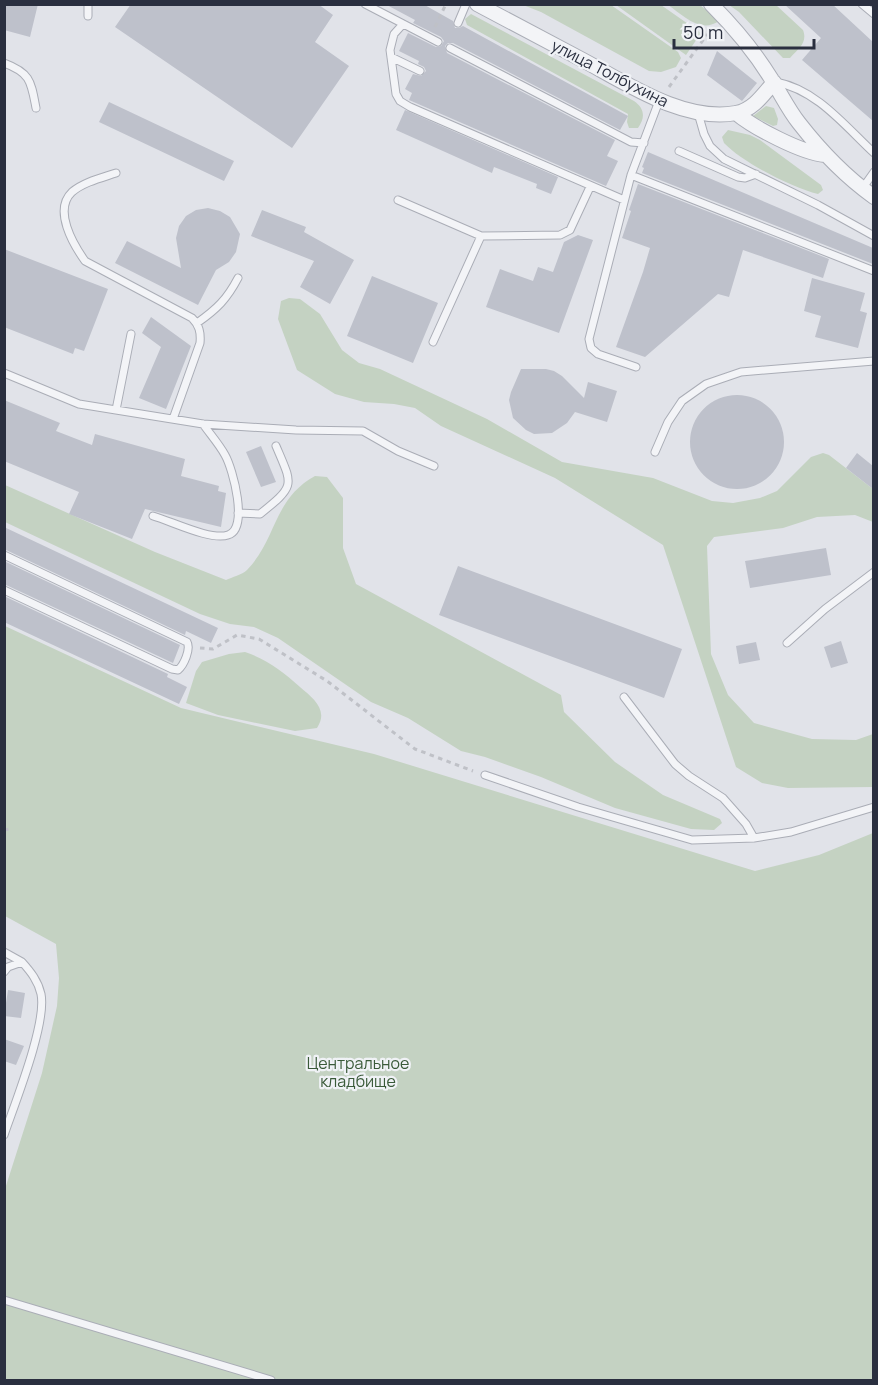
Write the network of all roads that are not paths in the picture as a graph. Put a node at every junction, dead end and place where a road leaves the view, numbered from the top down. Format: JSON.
{"nodes":[{"id":1,"x":88,"y":4,"type":"edge"},
{"id":2,"x":365,"y":4,"type":"edge"},
{"id":3,"x":466,"y":4,"type":"edge"},
{"id":4,"x":477,"y":4,"type":"edge"},
{"id":5,"x":711,"y":4,"type":"edge"},
{"id":6,"x":862,"y":4,"type":"edge"},
{"id":7,"x":873,"y":14,"type":"edge"},
{"id":8,"x":88,"y":16,"type":"dead end"},
{"id":9,"x":458,"y":23,"type":"dead end"},
{"id":10,"x":403,"y":24,"type":"junction"},
{"id":11,"x":438,"y":42,"type":"dead end"},
{"id":12,"x":450,"y":48,"type":"dead end"},
{"id":13,"x":392,"y":57,"type":"junction"},
{"id":14,"x":4,"y":63,"type":"edge"},
{"id":15,"x":420,"y":71,"type":"dead end"},
{"id":16,"x":774,"y":82,"type":"junction"},
{"id":17,"x":659,"y":101,"type":"junction"},
{"id":18,"x":36,"y":108,"type":"dead end"},
{"id":19,"x":698,"y":112,"type":"junction"},
{"id":20,"x":736,"y":113,"type":"junction"},
{"id":21,"x":644,"y":143,"type":"junction"},
{"id":22,"x":679,"y":151,"type":"dead end"},
{"id":23,"x":873,"y":153,"type":"edge"},
{"id":24,"x":826,"y":155,"type":"junction"},
{"id":25,"x":873,"y":172,"type":"edge"},
{"id":26,"x":116,"y":173,"type":"dead end"},
{"id":27,"x":756,"y":174,"type":"junction"},
{"id":28,"x":631,"y":175,"type":"junction"},
{"id":29,"x":590,"y":187,"type":"junction"},
{"id":30,"x":862,"y":189,"type":"junction"},
{"id":31,"x":873,"y":197,"type":"edge"},
{"id":32,"x":398,"y":200,"type":"dead end"},
{"id":33,"x":624,"y":200,"type":"junction"},
{"id":34,"x":482,"y":236,"type":"junction"},
{"id":35,"x":873,"y":236,"type":"edge"},
{"id":36,"x":873,"y":271,"type":"edge"},
{"id":37,"x":238,"y":278,"type":"dead end"},
{"id":38,"x":197,"y":323,"type":"junction"},
{"id":39,"x":131,"y":334,"type":"dead end"},
{"id":40,"x":433,"y":342,"type":"dead end"},
{"id":41,"x":873,"y":361,"type":"edge"},
{"id":42,"x":636,"y":367,"type":"dead end"},
{"id":43,"x":4,"y":373,"type":"edge"},
{"id":44,"x":116,"y":411,"type":"junction"},
{"id":45,"x":173,"y":419,"type":"junction"},
{"id":46,"x":203,"y":424,"type":"junction"},
{"id":47,"x":276,"y":446,"type":"dead end"},
{"id":48,"x":655,"y":452,"type":"dead end"},
{"id":49,"x":434,"y":466,"type":"dead end"},
{"id":50,"x":238,"y":513,"type":"junction"},
{"id":51,"x":153,"y":516,"type":"dead end"},
{"id":52,"x":4,"y":555,"type":"edge"},
{"id":53,"x":873,"y":572,"type":"edge"},
{"id":54,"x":4,"y":590,"type":"edge"},
{"id":55,"x":787,"y":643,"type":"dead end"},
{"id":56,"x":624,"y":697,"type":"dead end"},
{"id":57,"x":485,"y":775,"type":"road end"},
{"id":58,"x":873,"y":807,"type":"edge"},
{"id":59,"x":754,"y":838,"type":"junction"},
{"id":60,"x":4,"y":952,"type":"edge"},
{"id":61,"x":22,"y":962,"type":"junction"},
{"id":62,"x":4,"y":972,"type":"edge"},
{"id":63,"x":6,"y":1123,"type":"edge"},
{"id":64,"x":4,"y":1135,"type":"edge"},
{"id":65,"x":4,"y":1300,"type":"edge"},
{"id":66,"x":271,"y":1380,"type":"edge"}],
"edges":[{"from":1,"to":8,"type":"lane"},
{"from":2,"to":10,"type":"lane"},
{"from":3,"to":9,"type":"lane"},
{"from":4,"to":17,"type":"street","name":"улица Толбухина"},
{"from":5,"to":16,"type":"street"},
{"from":6,"to":7,"type":"lane"},
{"from":10,"to":11,"type":"lane"},
{"from":10,"to":13,"type":"lane"},
{"from":12,"to":21,"type":"lane"},
{"from":13,"to":15,"type":"lane"},
{"from":13,"to":29,"type":"lane"},
{"from":14,"to":18,"type":"lane"},
{"from":16,"to":20,"type":"street"},
{"from":16,"to":23,"type":"lane"},
{"from":16,"to":24,"type":"street"},
{"from":17,"to":19,"type":"street","name":"улица Толбухина"},
{"from":17,"to":21,"type":"lane"},
{"from":19,"to":20,"type":"street","name":"улица Толбухина"},
{"from":19,"to":27,"type":"lane"},
{"from":20,"to":24,"type":"street"},
{"from":21,"to":28,"type":"lane"},
{"from":22,"to":27,"type":"lane"},
{"from":24,"to":30,"type":"street"},
{"from":25,"to":30,"type":"lane"},
{"from":26,"to":38,"type":"lane"},
{"from":27,"to":35,"type":"lane"},
{"from":28,"to":33,"type":"lane"},
{"from":28,"to":36,"type":"lane"},
{"from":29,"to":33,"type":"lane"},
{"from":29,"to":34,"type":"lane"},
{"from":30,"to":31,"type":"street"},
{"from":32,"to":34,"type":"lane"},
{"from":33,"to":42,"type":"lane"},
{"from":34,"to":40,"type":"lane"},
{"from":37,"to":38,"type":"lane"},
{"from":38,"to":45,"type":"lane"},
{"from":39,"to":44,"type":"lane"},
{"from":41,"to":48,"type":"lane"},
{"from":43,"to":44,"type":"lane"},
{"from":44,"to":45,"type":"lane"},
{"from":45,"to":46,"type":"lane"},
{"from":46,"to":49,"type":"lane"},
{"from":46,"to":50,"type":"lane"},
{"from":47,"to":50,"type":"lane"},
{"from":50,"to":51,"type":"lane"},
{"from":52,"to":54,"type":"lane"},
{"from":53,"to":55,"type":"lane"},
{"from":56,"to":59,"type":"lane"},
{"from":57,"to":59,"type":"lane"},
{"from":58,"to":59,"type":"lane"},
{"from":60,"to":61,"type":"lane"},
{"from":61,"to":62,"type":"lane"},
{"from":61,"to":63,"type":"lane"},
{"from":63,"to":64,"type":"lane"},
{"from":65,"to":66,"type":"lane"}]}
